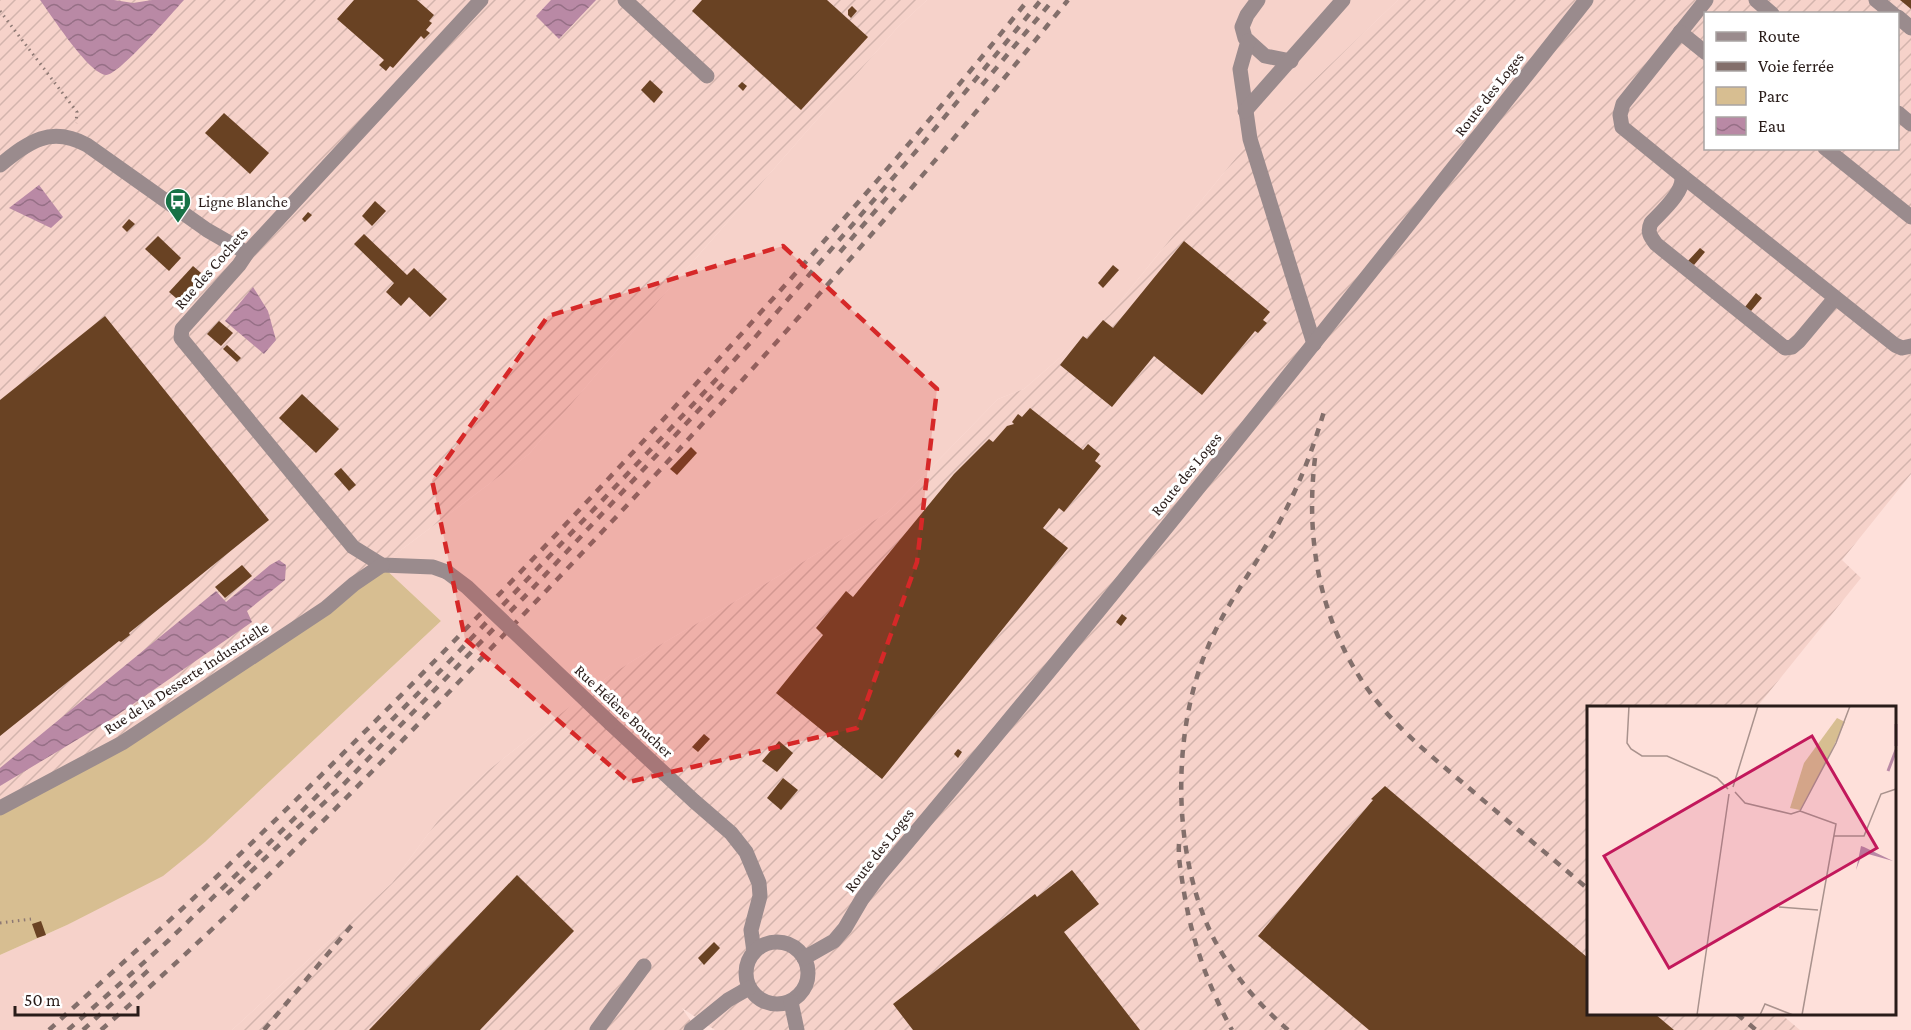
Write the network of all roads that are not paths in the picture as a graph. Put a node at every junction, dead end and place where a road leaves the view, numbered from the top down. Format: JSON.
{"nodes":[{"id":1,"x":481,"y":0,"type":"edge"},
{"id":2,"x":625,"y":0,"type":"edge"},
{"id":3,"x":1258,"y":0,"type":"edge"},
{"id":4,"x":1343,"y":0,"type":"edge"},
{"id":5,"x":1587,"y":0,"type":"edge"},
{"id":6,"x":1706,"y":0,"type":"edge"},
{"id":7,"x":1756,"y":0,"type":"edge"},
{"id":8,"x":1876,"y":0,"type":"edge"},
{"id":9,"x":1770,"y":12,"type":"edge"},
{"id":10,"x":1891,"y":12,"type":"edge"},
{"id":11,"x":1899,"y":18,"type":"edge"},
{"id":12,"x":1911,"y":28,"type":"edge"},
{"id":13,"x":1680,"y":32,"type":"junction"},
{"id":14,"x":1248,"y":41,"type":"junction"},
{"id":15,"x":1704,"y":51,"type":"edge"},
{"id":16,"x":1291,"y":61,"type":"junction"},
{"id":17,"x":707,"y":76,"type":"dead end"},
{"id":18,"x":1245,"y":111,"type":"junction"},
{"id":19,"x":1899,"y":114,"type":"edge"},
{"id":20,"x":1911,"y":124,"type":"edge"},
{"id":21,"x":1827,"y":150,"type":"edge"},
{"id":22,"x":0,"y":165,"type":"edge"},
{"id":23,"x":1681,"y":176,"type":"junction"},
{"id":24,"x":1911,"y":217,"type":"edge"},
{"id":25,"x":247,"y":254,"type":"junction"},
{"id":26,"x":1835,"y":298,"type":"junction"},
{"id":27,"x":1314,"y":344,"type":"junction"},
{"id":28,"x":1911,"y":346,"type":"edge"},
{"id":29,"x":382,"y":565,"type":"junction"},
{"id":30,"x":0,"y":808,"type":"edge"},
{"id":31,"x":754,"y":952,"type":"junction"},
{"id":32,"x":804,"y":958,"type":"junction"},
{"id":33,"x":644,"y":966,"type":"dead end"},
{"id":34,"x":749,"y":988,"type":"junction"},
{"id":35,"x":791,"y":1002,"type":"junction"},
{"id":36,"x":597,"y":1030,"type":"edge"},
{"id":37,"x":691,"y":1030,"type":"edge"},
{"id":38,"x":797,"y":1030,"type":"edge"}],
"edges":[{"from":1,"to":25,"type":"street","name":"Rue des Cochets"},
{"from":2,"to":17,"type":"street"},
{"from":3,"to":14,"type":"street"},
{"from":4,"to":16,"type":"street"},
{"from":5,"to":27,"type":"street","name":"Route des Loges"},
{"from":6,"to":13,"type":"street"},
{"from":7,"to":9,"type":"street"},
{"from":8,"to":10,"type":"street"},
{"from":11,"to":12,"type":"street"},
{"from":13,"to":15,"type":"street"},
{"from":13,"to":23,"type":"street"},
{"from":14,"to":16,"type":"street"},
{"from":14,"to":18,"type":"street"},
{"from":16,"to":18,"type":"street"},
{"from":18,"to":27,"type":"street"},
{"from":19,"to":20,"type":"street"},
{"from":21,"to":24,"type":"street"},
{"from":22,"to":25,"type":"street"},
{"from":23,"to":26,"type":"street"},
{"from":23,"to":26,"type":"street"},
{"from":25,"to":29,"type":"street","name":"Rue des Cochets"},
{"from":26,"to":28,"type":"street"},
{"from":27,"to":32,"type":"street","name":"Route des Loges"},
{"from":29,"to":30,"type":"street","name":"Rue de la Desserte Industrielle"},
{"from":29,"to":31,"type":"street","name":"Rue Hélène Boucher","bridge":true},
{"from":31,"to":32,"type":"street"},
{"from":31,"to":34,"type":"street"},
{"from":32,"to":35,"type":"street"},
{"from":33,"to":36,"type":"street"},
{"from":34,"to":35,"type":"street"},
{"from":34,"to":37,"type":"street"},
{"from":35,"to":38,"type":"street"}]}
